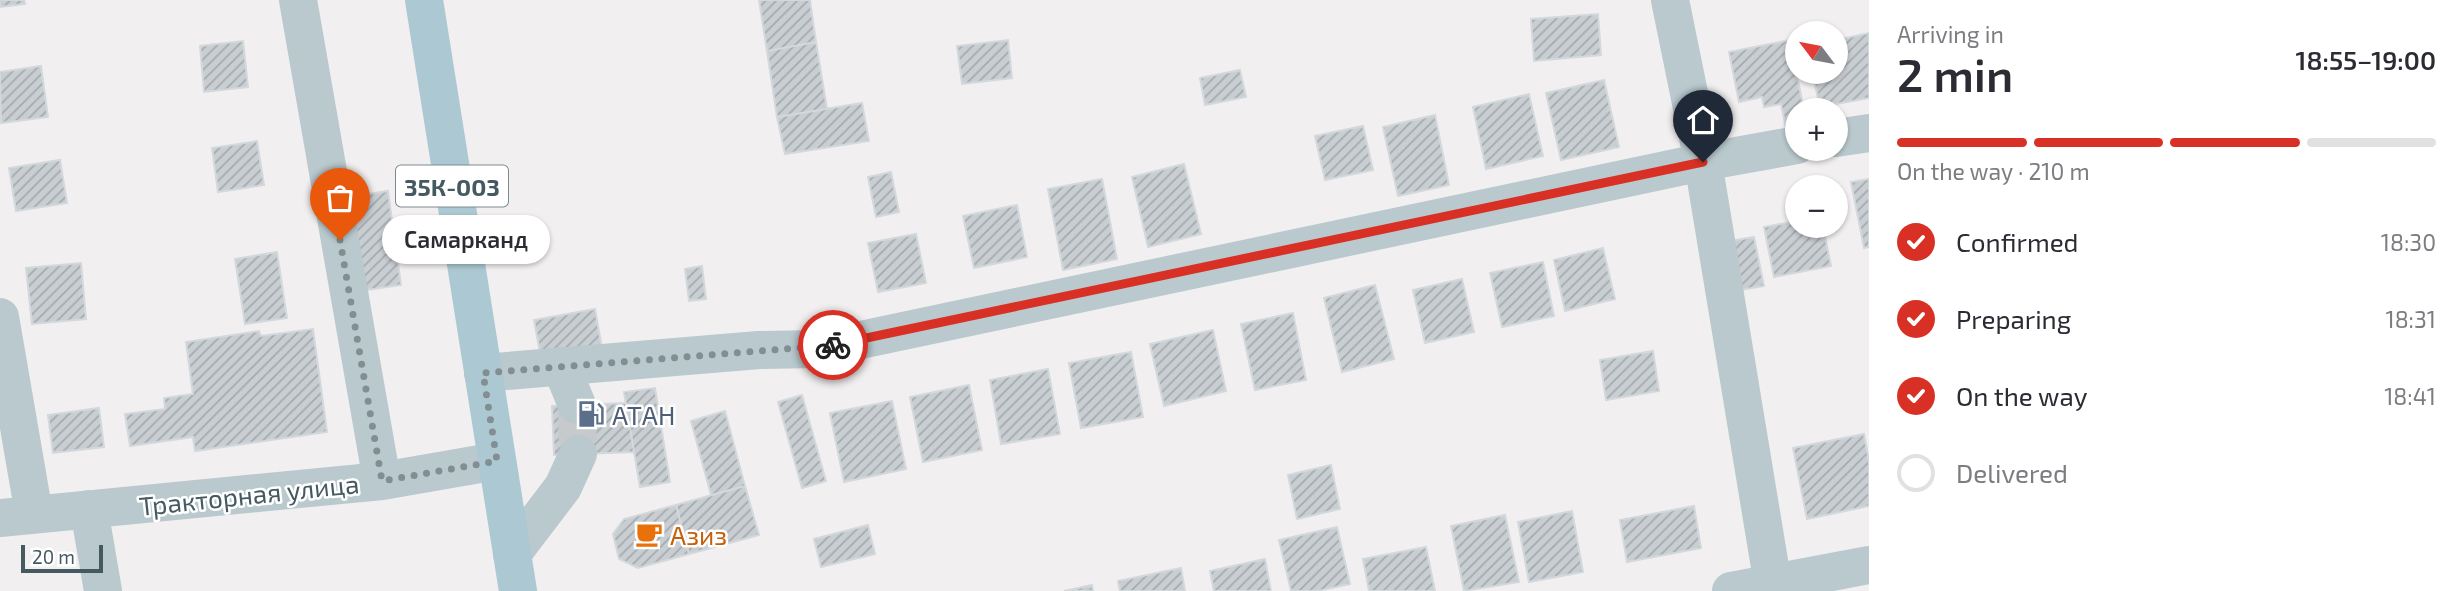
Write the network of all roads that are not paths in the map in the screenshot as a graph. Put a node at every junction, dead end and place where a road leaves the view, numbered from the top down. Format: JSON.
{"nodes":[{"id":1,"x":298,"y":0,"type":"edge"},
{"id":2,"x":424,"y":0,"type":"edge"},
{"id":3,"x":1670,"y":0,"type":"edge"},
{"id":4,"x":1869,"y":133,"type":"edge"},
{"id":5,"x":1848,"y":136,"type":"edge"},
{"id":6,"x":1785,"y":147,"type":"edge"},
{"id":7,"x":1703,"y":162,"type":"junction"},
{"id":8,"x":0,"y":317,"type":"edge"},
{"id":9,"x":561,"y":366,"type":"junction"},
{"id":10,"x":483,"y":373,"type":"junction"},
{"id":11,"x":578,"y":405,"type":"tunnel mouth"},
{"id":12,"x":579,"y":454,"type":"tunnel mouth"},
{"id":13,"x":497,"y":461,"type":"junction"},
{"id":14,"x":382,"y":481,"type":"junction"},
{"id":15,"x":89,"y":509,"type":"junction"},
{"id":16,"x":17,"y":516,"type":"edge"},
{"id":17,"x":1869,"y":565,"type":"edge"},
{"id":18,"x":515,"y":573,"type":"edge"},
{"id":19,"x":1773,"y":587,"type":"edge"},
{"id":20,"x":103,"y":591,"type":"edge"},
{"id":21,"x":1731,"y":591,"type":"edge"}],
"edges":[{"from":1,"to":14,"type":"street"},
{"from":2,"to":10,"type":"main road","number":"35К-003"},
{"from":3,"to":7,"type":"street"},
{"from":4,"to":5,"type":"street"},
{"from":6,"to":7,"type":"street"},
{"from":7,"to":9,"type":"street"},
{"from":7,"to":19,"type":"street"},
{"from":8,"to":16,"type":"street"},
{"from":9,"to":10,"type":"street"},
{"from":9,"to":11,"type":"street"},
{"from":10,"to":13,"type":"main road","number":"35К-003"},
{"from":12,"to":18,"type":"street"},
{"from":13,"to":14,"type":"street","name":"Тракторная улица"},
{"from":13,"to":18,"type":"main road","number":"35К-003"},
{"from":14,"to":15,"type":"street","name":"Тракторная улица"},
{"from":15,"to":16,"type":"street","name":"Тракторная улица"},
{"from":15,"to":20,"type":"street"},
{"from":17,"to":19,"type":"street"},
{"from":19,"to":21,"type":"street"}]}
